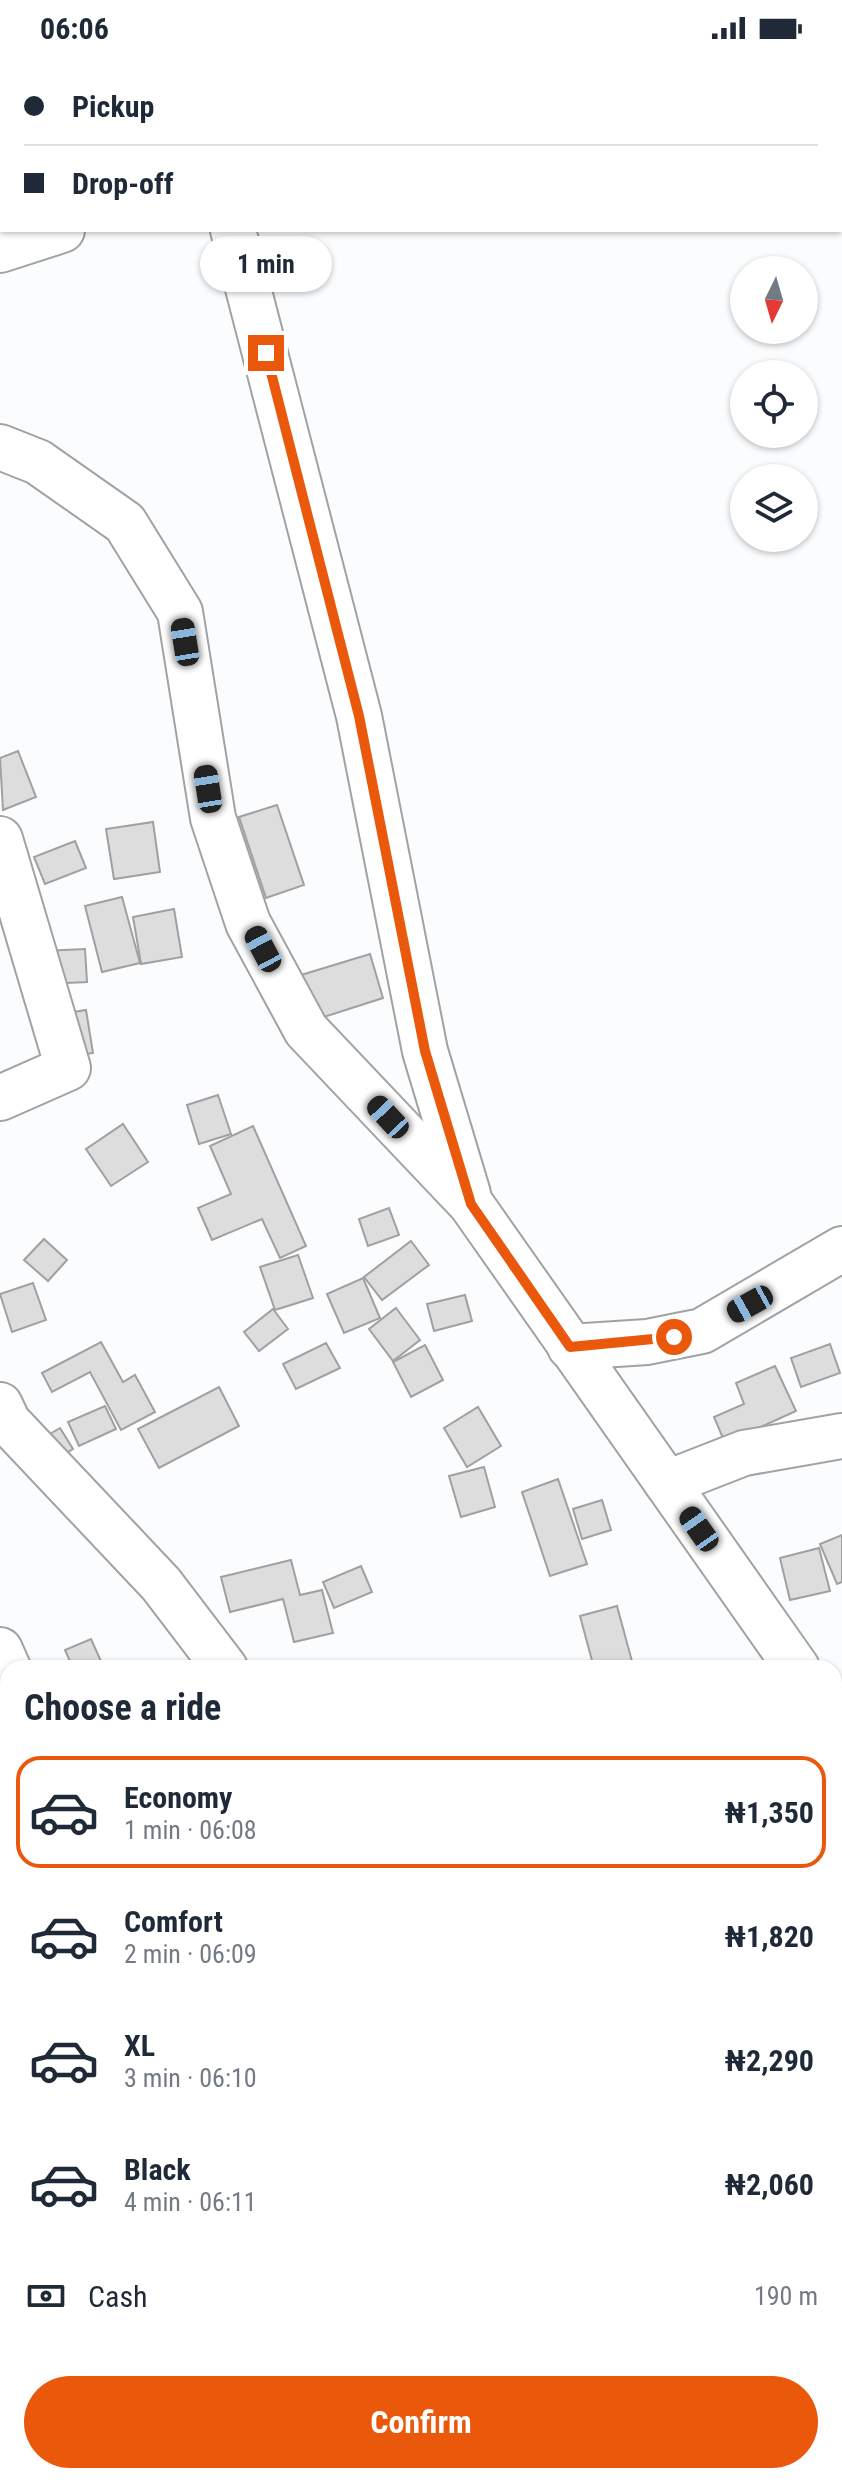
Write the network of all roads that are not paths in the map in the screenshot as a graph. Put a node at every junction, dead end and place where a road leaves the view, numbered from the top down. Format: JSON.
{"nodes":[{"id":1,"x":56,"y":232,"type":"edge"},
{"id":2,"x":234,"y":232,"type":"edge"},
{"id":3,"x":0,"y":250,"type":"edge"},
{"id":4,"x":0,"y":447,"type":"edge"},
{"id":5,"x":0,"y":839,"type":"edge"},
{"id":6,"x":0,"y":1098,"type":"edge"},
{"id":7,"x":471,"y":1204,"type":"junction"},
{"id":8,"x":842,"y":1249,"type":"edge"},
{"id":9,"x":570,"y":1347,"type":"junction"},
{"id":10,"x":0,"y":1405,"type":"edge"},
{"id":11,"x":842,"y":1436,"type":"edge"},
{"id":12,"x":667,"y":1483,"type":"junction"},
{"id":13,"x":219,"y":1660,"type":"edge"},
{"id":14,"x":791,"y":1660,"type":"edge"}],
"edges":[{"from":1,"to":3,"type":"street"},
{"from":2,"to":7,"type":"street"},
{"from":4,"to":7,"type":"street"},
{"from":5,"to":6,"type":"street"},
{"from":7,"to":9,"type":"street"},
{"from":8,"to":9,"type":"street"},
{"from":9,"to":12,"type":"street"},
{"from":10,"to":13,"type":"street"},
{"from":11,"to":12,"type":"street"},
{"from":12,"to":14,"type":"street"}]}
